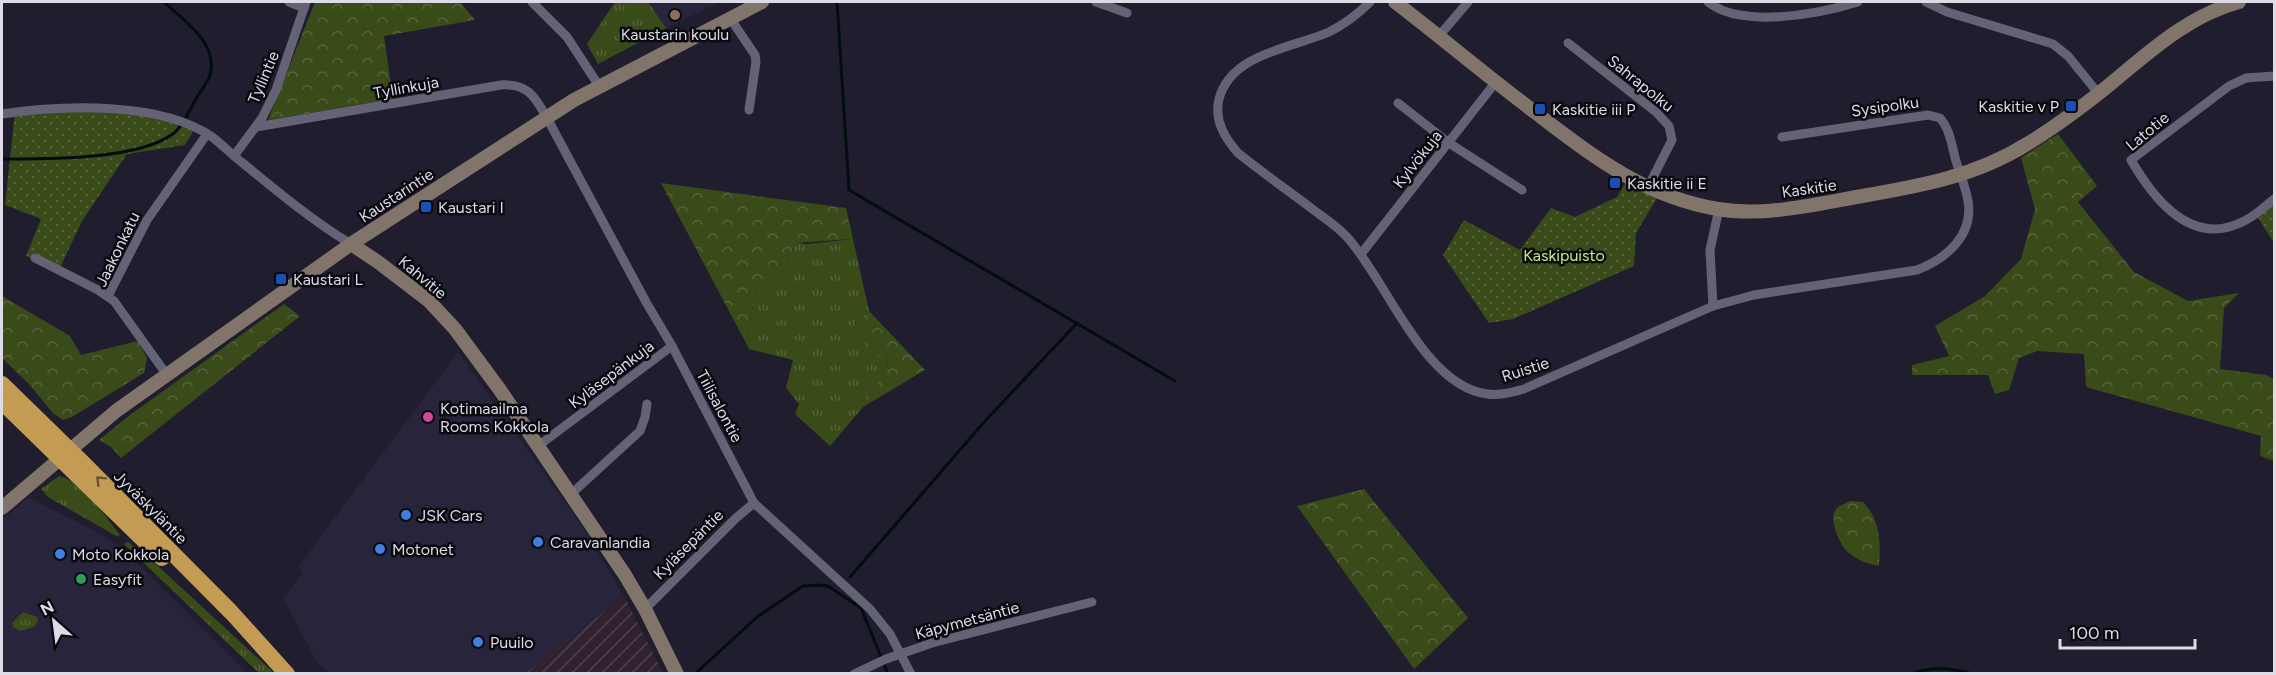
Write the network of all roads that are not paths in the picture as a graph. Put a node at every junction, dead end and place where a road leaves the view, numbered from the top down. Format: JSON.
{"nodes":[{"id":1,"x":289,"y":2,"type":"edge"},
{"id":2,"x":532,"y":2,"type":"edge"},
{"id":3,"x":762,"y":2,"type":"edge"},
{"id":4,"x":1096,"y":2,"type":"edge"},
{"id":5,"x":1370,"y":2,"type":"edge"},
{"id":6,"x":1395,"y":2,"type":"edge"},
{"id":7,"x":1468,"y":2,"type":"edge"},
{"id":8,"x":1708,"y":2,"type":"edge"},
{"id":9,"x":1858,"y":2,"type":"edge"},
{"id":10,"x":1926,"y":2,"type":"edge"},
{"id":11,"x":2239,"y":2,"type":"edge"},
{"id":12,"x":305,"y":5,"type":"edge"},
{"id":13,"x":1127,"y":13,"type":"dead end"},
{"id":14,"x":729,"y":18,"type":"junction"},
{"id":15,"x":1439,"y":36,"type":"junction"},
{"id":16,"x":1568,"y":43,"type":"dead end"},
{"id":17,"x":2274,"y":75,"type":"edge"},
{"id":18,"x":1495,"y":83,"type":"junction"},
{"id":19,"x":599,"y":86,"type":"junction"},
{"id":20,"x":2098,"y":93,"type":"junction"},
{"id":21,"x":1398,"y":103,"type":"dead end"},
{"id":22,"x":749,"y":110,"type":"dead end"},
{"id":23,"x":2,"y":114,"type":"edge"},
{"id":24,"x":547,"y":118,"type":"junction"},
{"id":25,"x":256,"y":127,"type":"junction"},
{"id":26,"x":207,"y":134,"type":"junction"},
{"id":27,"x":1782,"y":137,"type":"dead end"},
{"id":28,"x":1449,"y":143,"type":"junction"},
{"id":29,"x":234,"y":156,"type":"junction"},
{"id":30,"x":1959,"y":171,"type":"junction"},
{"id":31,"x":1648,"y":188,"type":"junction"},
{"id":32,"x":1522,"y":190,"type":"dead end"},
{"id":33,"x":2274,"y":199,"type":"edge"},
{"id":34,"x":1719,"y":209,"type":"junction"},
{"id":35,"x":351,"y":244,"type":"junction"},
{"id":36,"x":1361,"y":254,"type":"junction"},
{"id":37,"x":35,"y":258,"type":"dead end"},
{"id":38,"x":108,"y":296,"type":"junction"},
{"id":39,"x":1713,"y":306,"type":"junction"},
{"id":40,"x":672,"y":346,"type":"junction"},
{"id":41,"x":167,"y":375,"type":"junction"},
{"id":42,"x":2,"y":384,"type":"edge"},
{"id":43,"x":2,"y":402,"type":"edge"},
{"id":44,"x":647,"y":404,"type":"dead end"},
{"id":45,"x":538,"y":446,"type":"junction"},
{"id":46,"x":64,"y":454,"type":"junction"},
{"id":47,"x":570,"y":495,"type":"junction"},
{"id":48,"x":754,"y":503,"type":"junction"},
{"id":49,"x":2,"y":508,"type":"edge"},
{"id":50,"x":1092,"y":602,"type":"dead end"},
{"id":51,"x":645,"y":609,"type":"junction"},
{"id":52,"x":901,"y":653,"type":"junction"},
{"id":53,"x":286,"y":674,"type":"edge"},
{"id":54,"x":677,"y":674,"type":"edge"},
{"id":55,"x":854,"y":674,"type":"edge"},
{"id":56,"x":912,"y":674,"type":"edge"}],
"edges":[{"from":1,"to":12,"type":"street"},
{"from":2,"to":19,"type":"street"},
{"from":3,"to":14,"type":"street","name":"Kaustarintie"},
{"from":4,"to":13,"type":"street"},
{"from":5,"to":36,"type":"street","name":"Ruistie"},
{"from":6,"to":15,"type":"street","name":"Kaskitie"},
{"from":7,"to":15,"type":"street"},
{"from":8,"to":9,"type":"street"},
{"from":10,"to":20,"type":"street"},
{"from":11,"to":20,"type":"street","name":"Kaskitie"},
{"from":12,"to":25,"type":"street","name":"Tyllintie"},
{"from":14,"to":19,"type":"street","name":"Kaustarintie"},
{"from":14,"to":22,"type":"street"},
{"from":15,"to":18,"type":"street","name":"Kaskitie"},
{"from":16,"to":31,"type":"street","name":"Sahrapolku"},
{"from":17,"to":33,"type":"street","name":"Latotie"},
{"from":18,"to":28,"type":"street","name":"Kylvökuja"},
{"from":18,"to":31,"type":"street","name":"Kaskitie"},
{"from":19,"to":24,"type":"street","name":"Kaustarintie"},
{"from":20,"to":30,"type":"street","name":"Kaskitie"},
{"from":21,"to":28,"type":"street"},
{"from":23,"to":26,"type":"street","name":"Kahvitie"},
{"from":24,"to":25,"type":"street","name":"Tyllinkuja"},
{"from":24,"to":35,"type":"street","name":"Kaustarintie"},
{"from":24,"to":40,"type":"street","name":"Tiilisalontie"},
{"from":25,"to":29,"type":"street","name":"Tyllintie"},
{"from":26,"to":29,"type":"street","name":"Kahvitie"},
{"from":26,"to":38,"type":"street","name":"Jaakonkatu"},
{"from":27,"to":30,"type":"street","name":"Sysipolku"},
{"from":28,"to":32,"type":"street"},
{"from":28,"to":36,"type":"street","name":"Kylvökuja"},
{"from":29,"to":35,"type":"street","name":"Kahvitie"},
{"from":30,"to":34,"type":"street","name":"Kaskitie"},
{"from":30,"to":39,"type":"street","name":"Ruistie"},
{"from":31,"to":34,"type":"street","name":"Kaskitie"},
{"from":34,"to":39,"type":"street"},
{"from":35,"to":41,"type":"street","name":"Kaustarintie"},
{"from":35,"to":45,"type":"street","name":"Kahvitie"},
{"from":36,"to":39,"type":"street","name":"Ruistie"},
{"from":37,"to":38,"type":"street"},
{"from":38,"to":41,"type":"street","name":"Jaakonkatu"},
{"from":40,"to":45,"type":"street","name":"Kyläsepänkuja"},
{"from":40,"to":48,"type":"street","name":"Tiilisalontie"},
{"from":41,"to":46,"type":"street","name":"Kaustarintie"},
{"from":42,"to":46,"type":"highway","name":"Jyväskyläntie"},
{"from":43,"to":46,"type":"highway","name":"Jyväskyläntie"},
{"from":44,"to":47,"type":"street"},
{"from":45,"to":47,"type":"street","name":"Kahvitie"},
{"from":46,"to":49,"type":"street","name":"Kaustarintie"},
{"from":46,"to":53,"type":"highway","name":"Jyväskyläntie"},
{"from":47,"to":51,"type":"street","name":"Kahvitie"},
{"from":48,"to":51,"type":"street","name":"Kyläsepäntie"},
{"from":48,"to":52,"type":"street","name":"Tiilisalontie"},
{"from":50,"to":52,"type":"street","name":"Käpymetsäntie"},
{"from":51,"to":54,"type":"street","name":"Kahvitie"},
{"from":52,"to":55,"type":"street","name":"Käpymetsäntie"},
{"from":52,"to":56,"type":"street","name":"Tiilisalontie"}]}
